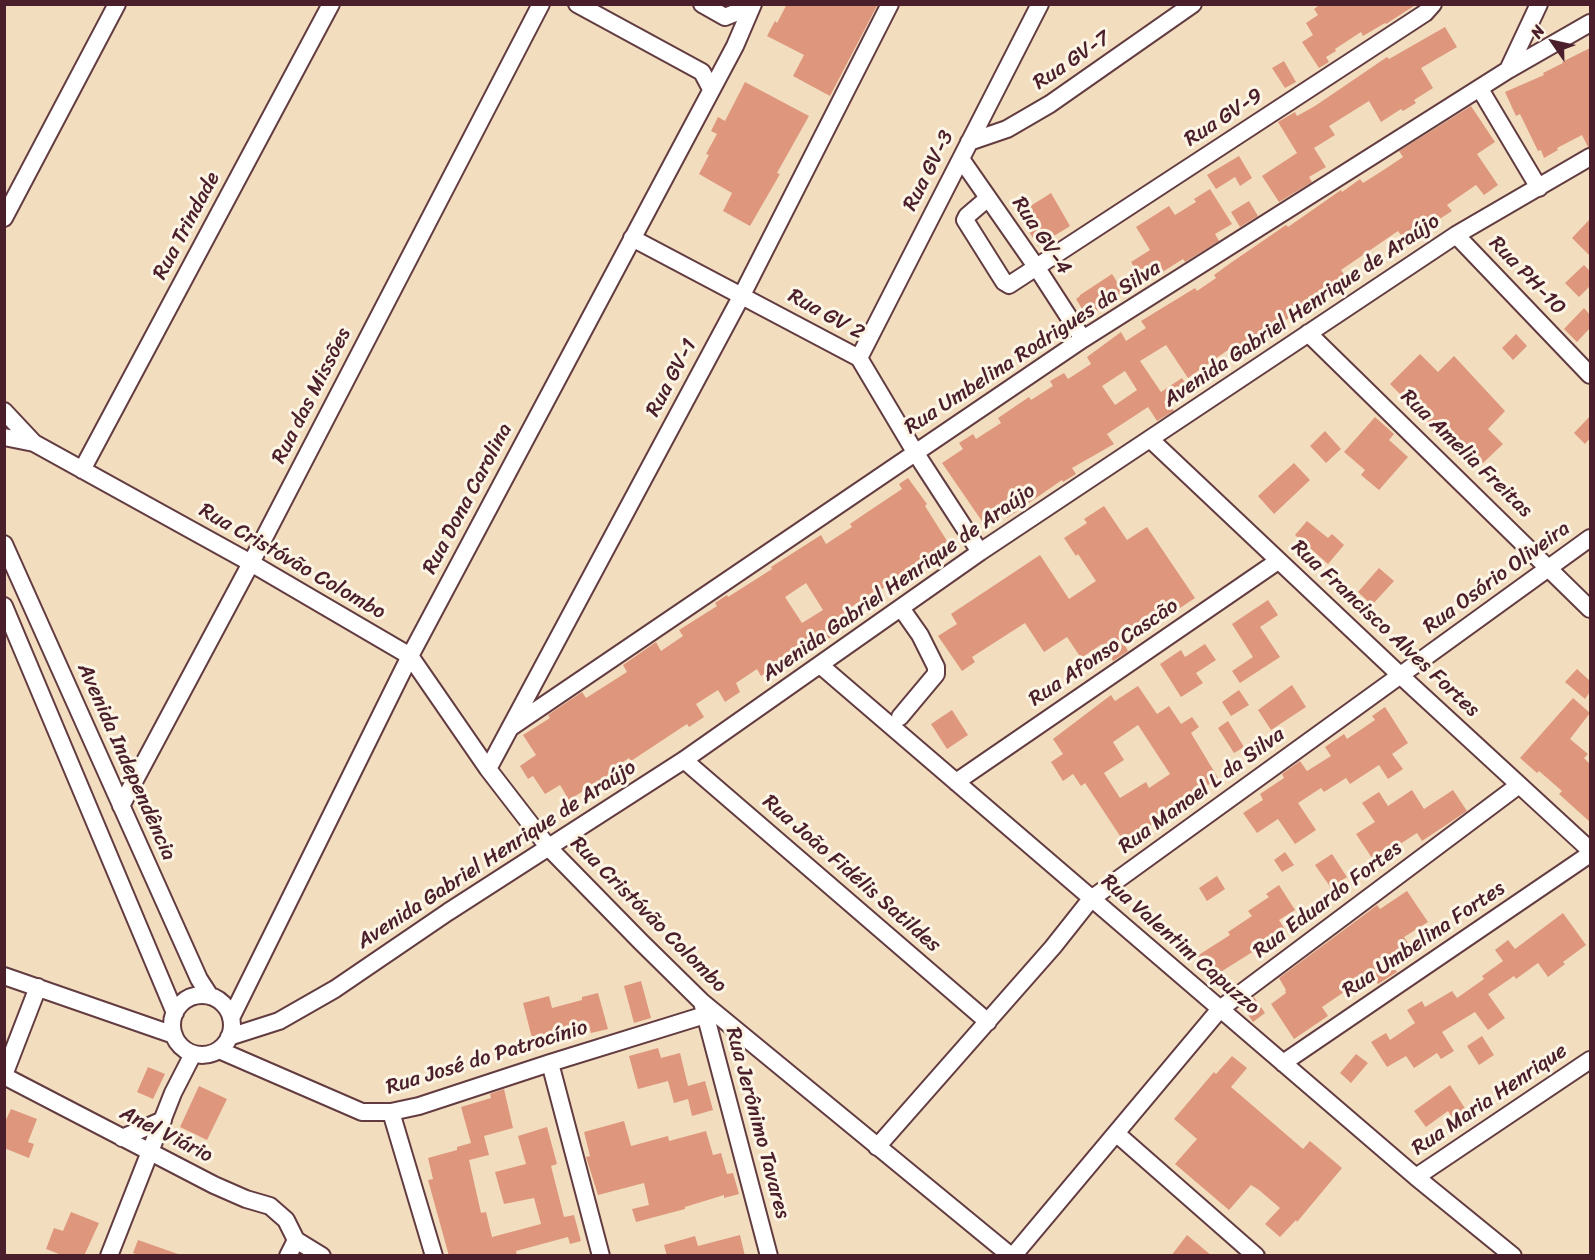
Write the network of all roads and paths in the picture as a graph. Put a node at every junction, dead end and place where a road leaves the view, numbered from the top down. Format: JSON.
{"nodes":[{"id":1,"x":117,"y":4,"type":"edge"},
{"id":2,"x":331,"y":4,"type":"edge"},
{"id":3,"x":541,"y":4,"type":"edge"},
{"id":4,"x":577,"y":4,"type":"edge"},
{"id":5,"x":702,"y":4,"type":"edge"},
{"id":6,"x":890,"y":4,"type":"edge"},
{"id":7,"x":1040,"y":4,"type":"edge"},
{"id":8,"x":1193,"y":4,"type":"edge"},
{"id":9,"x":1433,"y":4,"type":"edge"},
{"id":10,"x":1539,"y":4,"type":"edge"},
{"id":11,"x":753,"y":5,"type":"edge"},
{"id":12,"x":1590,"y":23,"type":"edge"},
{"id":13,"x":1508,"y":70,"type":"junction"},
{"id":14,"x":711,"y":89,"type":"junction"},
{"id":15,"x":1480,"y":89,"type":"junction"},
{"id":16,"x":969,"y":142,"type":"junction"},
{"id":17,"x":1590,"y":157,"type":"edge"},
{"id":18,"x":961,"y":159,"type":"junction"},
{"id":19,"x":1539,"y":188,"type":"junction"},
{"id":20,"x":988,"y":198,"type":"junction"},
{"id":21,"x":4,"y":218,"type":"edge"},
{"id":22,"x":1456,"y":235,"type":"junction"},
{"id":23,"x":632,"y":238,"type":"junction"},
{"id":24,"x":1037,"y":267,"type":"junction"},
{"id":25,"x":742,"y":295,"type":"junction"},
{"id":26,"x":1308,"y":333,"type":"junction"},
{"id":27,"x":1083,"y":339,"type":"junction"},
{"id":28,"x":860,"y":358,"type":"junction"},
{"id":29,"x":1590,"y":375,"type":"edge"},
{"id":30,"x":4,"y":411,"type":"edge"},
{"id":31,"x":4,"y":437,"type":"edge"},
{"id":32,"x":1150,"y":439,"type":"junction"},
{"id":33,"x":34,"y":443,"type":"junction"},
{"id":34,"x":915,"y":452,"type":"junction"},
{"id":35,"x":82,"y":470,"type":"junction"},
{"id":36,"x":1590,"y":538,"type":"edge"},
{"id":37,"x":4,"y":544,"type":"edge"},
{"id":38,"x":980,"y":552,"type":"junction"},
{"id":39,"x":1278,"y":561,"type":"junction"},
{"id":40,"x":251,"y":563,"type":"junction"},
{"id":41,"x":1550,"y":568,"type":"junction"},
{"id":42,"x":902,"y":608,"type":"junction"},
{"id":43,"x":1590,"y":609,"type":"edge"},
{"id":44,"x":6,"y":613,"type":"edge"},
{"id":45,"x":410,"y":656,"type":"junction"},
{"id":46,"x":820,"y":665,"type":"junction"},
{"id":47,"x":1401,"y":676,"type":"junction"},
{"id":48,"x":900,"y":717,"type":"dead end"},
{"id":49,"x":510,"y":728,"type":"junction"},
{"id":50,"x":684,"y":760,"type":"junction"},
{"id":51,"x":488,"y":769,"type":"junction"},
{"id":52,"x":956,"y":782,"type":"junction"},
{"id":53,"x":1519,"y":785,"type":"junction"},
{"id":54,"x":121,"y":806,"type":"junction"},
{"id":55,"x":549,"y":848,"type":"junction"},
{"id":56,"x":1590,"y":852,"type":"edge"},
{"id":57,"x":1091,"y":899,"type":"junction"},
{"id":58,"x":4,"y":976,"type":"edge"},
{"id":59,"x":38,"y":987,"type":"junction"},
{"id":60,"x":210,"y":996,"type":"junction"},
{"id":61,"x":703,"y":1008,"type":"junction"},
{"id":62,"x":1220,"y":1009,"type":"junction"},
{"id":63,"x":175,"y":1013,"type":"junction"},
{"id":64,"x":231,"y":1018,"type":"junction"},
{"id":65,"x":988,"y":1022,"type":"junction"},
{"id":66,"x":174,"y":1035,"type":"junction"},
{"id":67,"x":224,"y":1044,"type":"junction"},
{"id":68,"x":193,"y":1054,"type":"junction"},
{"id":69,"x":1590,"y":1060,"type":"edge"},
{"id":70,"x":550,"y":1063,"type":"junction"},
{"id":71,"x":1283,"y":1064,"type":"junction"},
{"id":72,"x":4,"y":1076,"type":"edge"},
{"id":73,"x":391,"y":1112,"type":"junction"},
{"id":74,"x":163,"y":1120,"type":"junction"},
{"id":75,"x":1117,"y":1134,"type":"junction"},
{"id":76,"x":122,"y":1138,"type":"junction"},
{"id":77,"x":877,"y":1147,"type":"junction"},
{"id":78,"x":150,"y":1152,"type":"junction"},
{"id":79,"x":1416,"y":1177,"type":"junction"},
{"id":80,"x":296,"y":1240,"type":"junction"},
{"id":81,"x":109,"y":1256,"type":"edge"},
{"id":82,"x":288,"y":1256,"type":"edge"},
{"id":83,"x":322,"y":1256,"type":"edge"},
{"id":84,"x":434,"y":1256,"type":"edge"},
{"id":85,"x":601,"y":1256,"type":"edge"},
{"id":86,"x":769,"y":1256,"type":"edge"},
{"id":87,"x":1012,"y":1256,"type":"edge"},
{"id":88,"x":1256,"y":1256,"type":"edge"},
{"id":89,"x":1513,"y":1256,"type":"edge"}],
"edges":[{"from":1,"to":21,"type":"street"},
{"from":2,"to":35,"type":"street","name":"Rua Trindade"},
{"from":3,"to":40,"type":"street","name":"Rua das Missões"},
{"from":4,"to":14,"type":"street"},
{"from":5,"to":11,"type":"street"},
{"from":6,"to":25,"type":"street","name":"Rua GV-1"},
{"from":7,"to":16,"type":"street","name":"Rua GV-3"},
{"from":8,"to":16,"type":"street","name":"Rua GV-7"},
{"from":9,"to":24,"type":"street","name":"Rua GV-9"},
{"from":10,"to":13,"type":"street"},
{"from":11,"to":14,"type":"street","name":"Rua Dona Carolina"},
{"from":12,"to":13,"type":"street","name":"Rua Umbelina Rodrigues da Silva"},
{"from":13,"to":15,"type":"street","name":"Rua Umbelina Rodrigues da Silva"},
{"from":14,"to":23,"type":"street","name":"Rua Dona Carolina"},
{"from":15,"to":19,"type":"street"},
{"from":15,"to":27,"type":"street","name":"Rua Umbelina Rodrigues da Silva"},
{"from":16,"to":18,"type":"street","name":"Rua GV-3"},
{"from":17,"to":19,"type":"street","name":"Avenida Gabriel Henrique de Araújo"},
{"from":18,"to":20,"type":"street","name":"Rua GV-4"},
{"from":18,"to":28,"type":"street","name":"Rua GV-3"},
{"from":19,"to":22,"type":"street","name":"Avenida Gabriel Henrique de Araújo"},
{"from":20,"to":24,"type":"street","name":"Rua GV-4"},
{"from":20,"to":24,"type":"street","name":"Rua GV-9"},
{"from":22,"to":26,"type":"street","name":"Avenida Gabriel Henrique de Araújo"},
{"from":22,"to":29,"type":"street","name":"Rua PH-10"},
{"from":23,"to":25,"type":"street","name":"Rua GV 2"},
{"from":23,"to":45,"type":"street","name":"Rua Dona Carolina"},
{"from":24,"to":27,"type":"street","name":"Rua GV-4"},
{"from":25,"to":28,"type":"street","name":"Rua GV 2"},
{"from":25,"to":49,"type":"street","name":"Rua GV-1"},
{"from":26,"to":32,"type":"street","name":"Avenida Gabriel Henrique de Araújo"},
{"from":26,"to":41,"type":"street","name":"Rua Amelia Freitas"},
{"from":27,"to":34,"type":"street","name":"Rua Umbelina Rodrigues da Silva"},
{"from":28,"to":34,"type":"street","name":"Rua GV 2"},
{"from":30,"to":33,"type":"street","name":"Rua Cristóvão Colombo"},
{"from":31,"to":33,"type":"street","name":"Rua Cristóvão Colombo"},
{"from":32,"to":38,"type":"street","name":"Avenida Gabriel Henrique de Araújo"},
{"from":32,"to":39,"type":"street","name":"Rua Francisco Alves Fortes"},
{"from":33,"to":35,"type":"street","name":"Rua Cristóvão Colombo"},
{"from":34,"to":38,"type":"street","name":"Rua GV 2"},
{"from":34,"to":49,"type":"street","name":"Rua Umbelina Rodrigues da Silva"},
{"from":35,"to":40,"type":"street","name":"Rua Cristóvão Colombo"},
{"from":36,"to":41,"type":"street","name":"Rua Osório Oliveira"},
{"from":37,"to":54,"type":"street","name":"Avenida Independência"},
{"from":38,"to":42,"type":"street","name":"Avenida Gabriel Henrique de Araújo"},
{"from":39,"to":47,"type":"street","name":"Rua Francisco Alves Fortes"},
{"from":39,"to":52,"type":"street","name":"Rua Afonso Cascão"},
{"from":40,"to":45,"type":"street","name":"Rua Cristóvão Colombo"},
{"from":40,"to":54,"type":"street","name":"Rua das Missões"},
{"from":41,"to":43,"type":"street","name":"Rua Amelia Freitas"},
{"from":41,"to":47,"type":"street","name":"Rua Osório Oliveira"},
{"from":42,"to":46,"type":"street","name":"Avenida Gabriel Henrique de Araújo"},
{"from":42,"to":48,"type":"street"},
{"from":44,"to":63,"type":"street"},
{"from":45,"to":51,"type":"street","name":"Rua Cristóvão Colombo"},
{"from":45,"to":64,"type":"street","name":"Rua Dona Carolina"},
{"from":46,"to":50,"type":"street","name":"Avenida Gabriel Henrique de Araújo"},
{"from":46,"to":52,"type":"street","name":"Rua Valentim Capuzzo"},
{"from":47,"to":53,"type":"street","name":"Rua Francisco Alves Fortes"},
{"from":47,"to":57,"type":"street","name":"Rua Manoel L da Silva"},
{"from":49,"to":51,"type":"street","name":"Rua GV-1"},
{"from":50,"to":55,"type":"street","name":"Avenida Gabriel Henrique de Araújo"},
{"from":50,"to":65,"type":"street","name":"Rua João Fidélis Satildes"},
{"from":51,"to":55,"type":"street","name":"Rua Cristóvão Colombo"},
{"from":52,"to":57,"type":"street","name":"Rua Valentim Capuzzo"},
{"from":53,"to":56,"type":"street","name":"Rua Francisco Alves Fortes"},
{"from":53,"to":62,"type":"street","name":"Rua Eduardo Fortes"},
{"from":54,"to":60,"type":"street","name":"Avenida Independência"},
{"from":55,"to":61,"type":"street","name":"Rua Cristóvão Colombo"},
{"from":55,"to":67,"type":"street","name":"Avenida Gabriel Henrique de Araújo"},
{"from":56,"to":71,"type":"street","name":"Rua Umbelina Fortes"},
{"from":57,"to":62,"type":"street","name":"Rua Valentim Capuzzo"},
{"from":57,"to":65,"type":"street","name":"Rua Manoel L da Silva"},
{"from":58,"to":59,"type":"street"},
{"from":59,"to":66,"type":"street"},
{"from":59,"to":72,"type":"street"},
{"from":60,"to":63,"type":"street"},
{"from":60,"to":64,"type":"street"},
{"from":61,"to":70,"type":"street","name":"Rua José do Patrocínio"},
{"from":61,"to":77,"type":"street","name":"Rua Cristóvão Colombo"},
{"from":61,"to":86,"type":"street","name":"Rua Jerônimo Tavares"},
{"from":62,"to":71,"type":"street","name":"Rua Valentim Capuzzo"},
{"from":62,"to":75,"type":"street","name":"Rua Eduardo Fortes"},
{"from":63,"to":66,"type":"street"},
{"from":64,"to":67,"type":"street"},
{"from":65,"to":77,"type":"street","name":"Rua Manoel L da Silva"},
{"from":66,"to":68,"type":"street"},
{"from":67,"to":68,"type":"street"},
{"from":67,"to":73,"type":"street","name":"Rua José do Patrocínio"},
{"from":68,"to":74,"type":"street"},
{"from":69,"to":79,"type":"street","name":"Rua Maria Henrique"},
{"from":70,"to":73,"type":"street","name":"Rua José do Patrocínio"},
{"from":70,"to":85,"type":"street"},
{"from":71,"to":79,"type":"street","name":"Rua Valentim Capuzzo"},
{"from":72,"to":76,"type":"street","name":"Anel Viário"},
{"from":73,"to":84,"type":"street"},
{"from":74,"to":76,"type":"street"},
{"from":74,"to":78,"type":"street"},
{"from":75,"to":87,"type":"street","name":"Rua Eduardo Fortes"},
{"from":75,"to":88,"type":"street"},
{"from":76,"to":78,"type":"street","name":"Anel Viário"},
{"from":77,"to":87,"type":"street","name":"Rua Cristóvão Colombo"},
{"from":78,"to":80,"type":"street","name":"Anel Viário"},
{"from":78,"to":81,"type":"street"},
{"from":79,"to":89,"type":"street","name":"Rua Valentim Capuzzo"},
{"from":80,"to":82,"type":"street"},
{"from":80,"to":83,"type":"street"}]}
